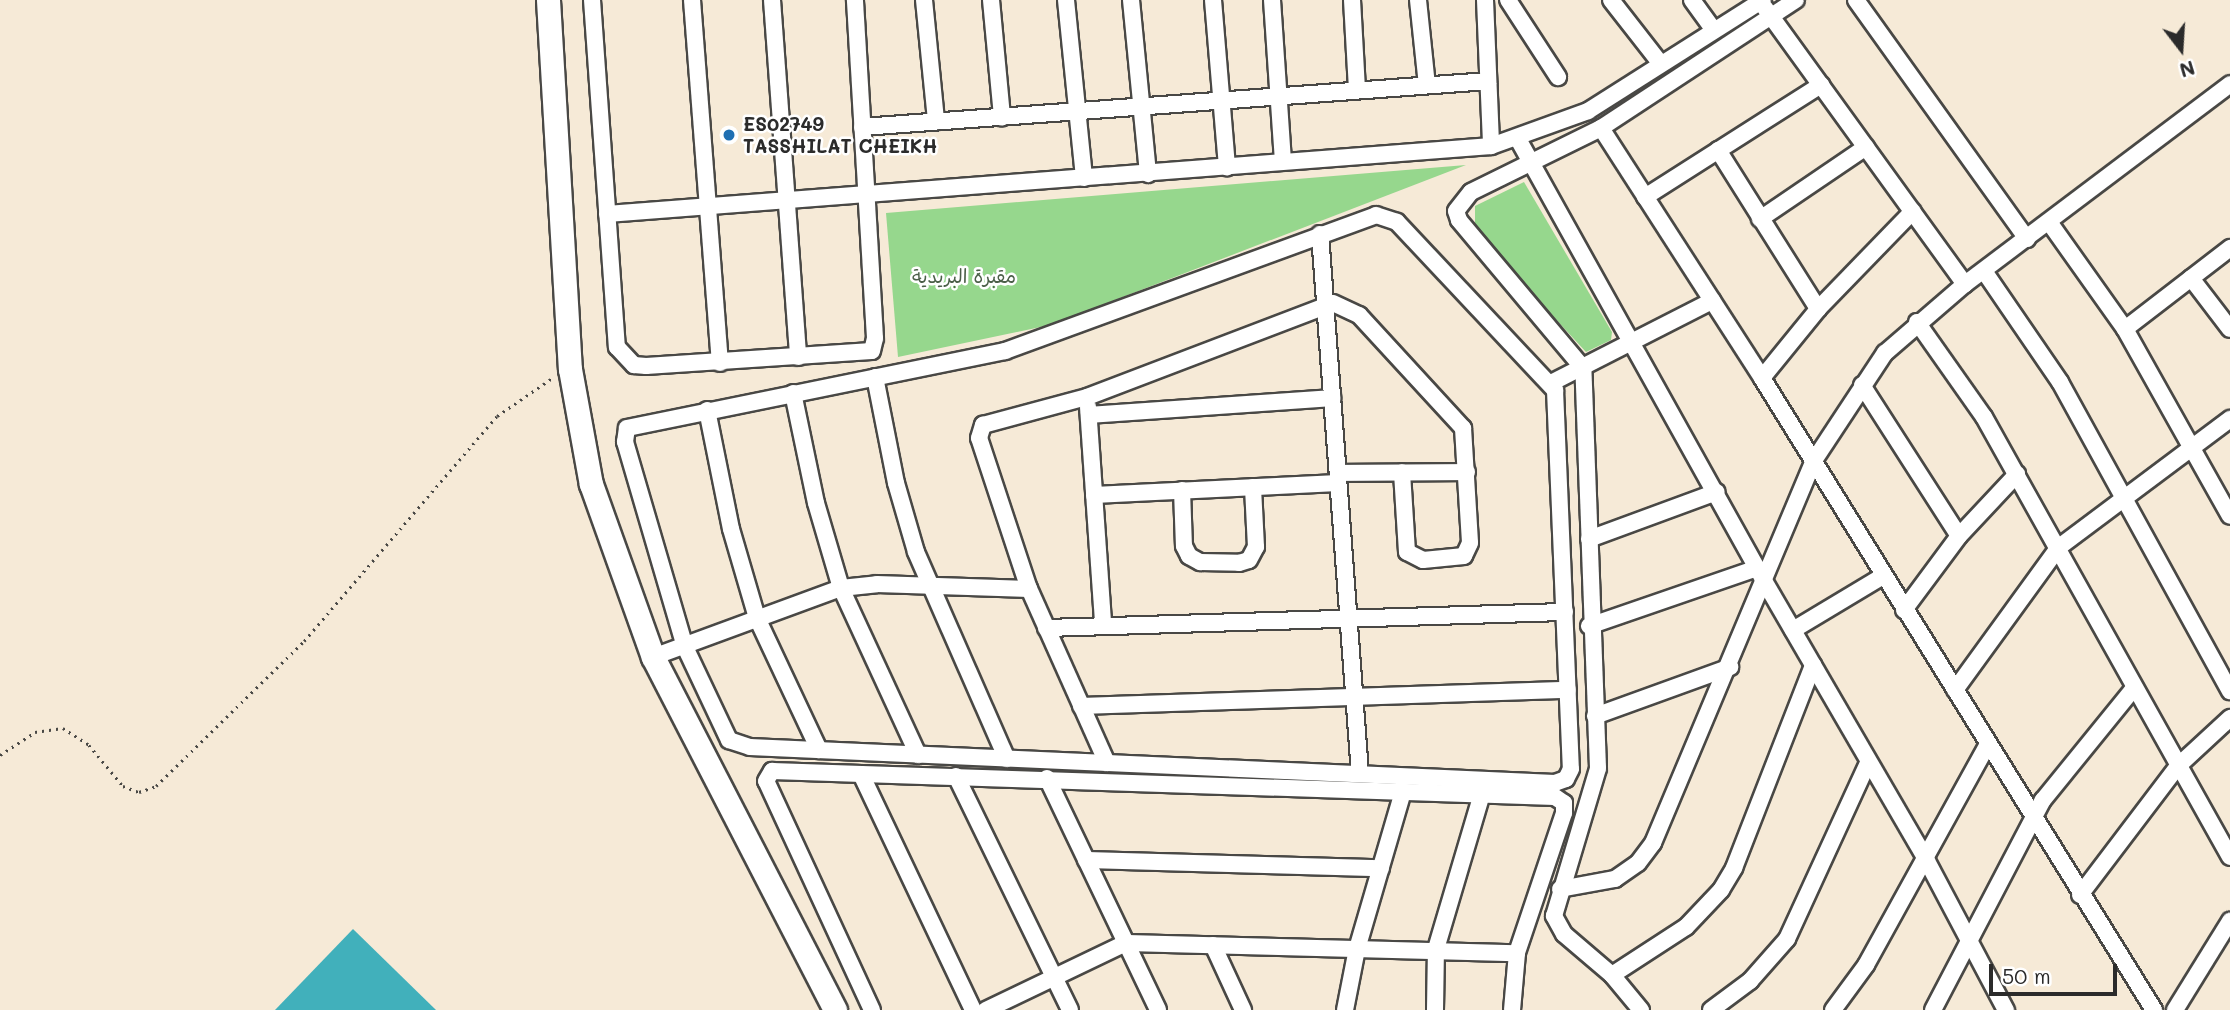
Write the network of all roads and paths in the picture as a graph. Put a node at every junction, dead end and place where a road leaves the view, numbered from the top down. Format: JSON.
{"nodes":[{"id":1,"x":548,"y":0,"type":"edge"},
{"id":2,"x":592,"y":0,"type":"edge"},
{"id":3,"x":692,"y":0,"type":"edge"},
{"id":4,"x":772,"y":0,"type":"edge"},
{"id":5,"x":855,"y":0,"type":"edge"},
{"id":6,"x":924,"y":0,"type":"edge"},
{"id":7,"x":991,"y":0,"type":"edge"},
{"id":8,"x":1066,"y":0,"type":"edge"},
{"id":9,"x":1131,"y":0,"type":"edge"},
{"id":10,"x":1213,"y":0,"type":"edge"},
{"id":11,"x":1272,"y":0,"type":"edge"},
{"id":12,"x":1352,"y":0,"type":"edge"},
{"id":13,"x":1418,"y":0,"type":"edge"},
{"id":14,"x":1485,"y":0,"type":"edge"},
{"id":15,"x":1508,"y":0,"type":"edge"},
{"id":16,"x":1611,"y":0,"type":"edge"},
{"id":17,"x":1692,"y":0,"type":"edge"},
{"id":18,"x":1796,"y":0,"type":"edge"},
{"id":19,"x":1856,"y":0,"type":"edge"},
{"id":20,"x":1762,"y":1,"type":"edge"},
{"id":21,"x":1771,"y":17,"type":"junction"},
{"id":22,"x":1714,"y":30,"type":"junction"},
{"id":23,"x":1661,"y":64,"type":"junction"},
{"id":24,"x":1558,"y":76,"type":"dead end"},
{"id":25,"x":1488,"y":81,"type":"junction"},
{"id":26,"x":2230,"y":84,"type":"edge"},
{"id":27,"x":1427,"y":85,"type":"junction"},
{"id":28,"x":1821,"y":85,"type":"junction"},
{"id":29,"x":1357,"y":90,"type":"junction"},
{"id":30,"x":1278,"y":96,"type":"junction"},
{"id":31,"x":1222,"y":100,"type":"junction"},
{"id":32,"x":1142,"y":106,"type":"junction"},
{"id":33,"x":1076,"y":111,"type":"junction"},
{"id":34,"x":1002,"y":117,"type":"junction"},
{"id":35,"x":936,"y":121,"type":"junction"},
{"id":36,"x":863,"y":127,"type":"junction"},
{"id":37,"x":1601,"y":128,"type":"junction"},
{"id":38,"x":1518,"y":139,"type":"junction"},
{"id":39,"x":1491,"y":146,"type":"junction"},
{"id":40,"x":1866,"y":147,"type":"junction"},
{"id":41,"x":1718,"y":150,"type":"junction"},
{"id":42,"x":1283,"y":160,"type":"junction"},
{"id":43,"x":1534,"y":163,"type":"junction"},
{"id":44,"x":1227,"y":167,"type":"junction"},
{"id":45,"x":1148,"y":174,"type":"junction"},
{"id":46,"x":1084,"y":178,"type":"junction"},
{"id":47,"x":867,"y":194,"type":"junction"},
{"id":48,"x":1645,"y":197,"type":"junction"},
{"id":49,"x":787,"y":199,"type":"junction"},
{"id":50,"x":707,"y":207,"type":"junction"},
{"id":51,"x":1913,"y":212,"type":"junction"},
{"id":52,"x":607,"y":215,"type":"junction"},
{"id":53,"x":1760,"y":219,"type":"junction"},
{"id":54,"x":2049,"y":222,"type":"junction"},
{"id":55,"x":1320,"y":233,"type":"junction"},
{"id":56,"x":2027,"y":239,"type":"junction"},
{"id":57,"x":2230,"y":248,"type":"edge"},
{"id":58,"x":1984,"y":271,"type":"junction"},
{"id":59,"x":2191,"y":278,"type":"junction"},
{"id":60,"x":1965,"y":284,"type":"junction"},
{"id":61,"x":1712,"y":302,"type":"junction"},
{"id":62,"x":1325,"y":304,"type":"junction"},
{"id":63,"x":1818,"y":309,"type":"junction"},
{"id":64,"x":1917,"y":322,"type":"junction"},
{"id":65,"x":2125,"y":329,"type":"junction"},
{"id":66,"x":2230,"y":329,"type":"edge"},
{"id":67,"x":1632,"y":344,"type":"junction"},
{"id":68,"x":798,"y":357,"type":"junction"},
{"id":69,"x":720,"y":363,"type":"junction"},
{"id":70,"x":1583,"y":368,"type":"junction"},
{"id":71,"x":570,"y":369,"type":"junction"},
{"id":72,"x":875,"y":377,"type":"junction"},
{"id":73,"x":1762,"y":378,"type":"junction"},
{"id":74,"x":1551,"y":383,"type":"junction"},
{"id":75,"x":1862,"y":385,"type":"junction"},
{"id":76,"x":793,"y":393,"type":"junction"},
{"id":77,"x":1087,"y":397,"type":"junction"},
{"id":78,"x":1332,"y":398,"type":"junction"},
{"id":79,"x":707,"y":410,"type":"junction"},
{"id":80,"x":1089,"y":415,"type":"junction"},
{"id":81,"x":2230,"y":419,"type":"edge"},
{"id":82,"x":2192,"y":448,"type":"junction"},
{"id":83,"x":1813,"y":463,"type":"junction"},
{"id":84,"x":1402,"y":472,"type":"junction"},
{"id":85,"x":1467,"y":472,"type":"junction"},
{"id":86,"x":2017,"y":474,"type":"junction"},
{"id":87,"x":1338,"y":478,"type":"junction"},
{"id":88,"x":1253,"y":487,"type":"junction"},
{"id":89,"x":1182,"y":490,"type":"junction"},
{"id":90,"x":1717,"y":492,"type":"junction"},
{"id":91,"x":1094,"y":495,"type":"junction"},
{"id":92,"x":2124,"y":498,"type":"junction"},
{"id":93,"x":2230,"y":516,"type":"edge"},
{"id":94,"x":1959,"y":536,"type":"junction"},
{"id":95,"x":1589,"y":539,"type":"junction"},
{"id":96,"x":2059,"y":547,"type":"junction"},
{"id":97,"x":1760,"y":573,"type":"junction"},
{"id":98,"x":1883,"y":576,"type":"junction"},
{"id":99,"x":929,"y":586,"type":"junction"},
{"id":100,"x":841,"y":588,"type":"junction"},
{"id":101,"x":1029,"y":589,"type":"junction"},
{"id":102,"x":1904,"y":610,"type":"junction"},
{"id":103,"x":1565,"y":611,"type":"junction"},
{"id":104,"x":1348,"y":617,"type":"junction"},
{"id":105,"x":757,"y":618,"type":"junction"},
{"id":106,"x":1103,"y":624,"type":"junction"},
{"id":107,"x":1590,"y":626,"type":"junction"},
{"id":108,"x":1046,"y":628,"type":"junction"},
{"id":109,"x":1793,"y":630,"type":"junction"},
{"id":110,"x":685,"y":647,"type":"junction"},
{"id":111,"x":653,"y":657,"type":"junction"},
{"id":112,"x":1813,"y":665,"type":"junction"},
{"id":113,"x":1730,"y":667,"type":"junction"},
{"id":114,"x":2134,"y":688,"type":"junction"},
{"id":115,"x":1568,"y":690,"type":"junction"},
{"id":116,"x":1955,"y":690,"type":"junction"},
{"id":117,"x":2230,"y":691,"type":"edge"},
{"id":118,"x":1354,"y":697,"type":"junction"},
{"id":119,"x":1081,"y":706,"type":"junction"},
{"id":120,"x":1595,"y":716,"type":"junction"},
{"id":121,"x":2230,"y":718,"type":"edge"},
{"id":122,"x":1988,"y":744,"type":"junction"},
{"id":123,"x":819,"y":750,"type":"junction"},
{"id":124,"x":0,"y":755,"type":"edge"},
{"id":125,"x":918,"y":755,"type":"junction"},
{"id":126,"x":1007,"y":759,"type":"junction"},
{"id":127,"x":1107,"y":763,"type":"junction"},
{"id":128,"x":1868,"y":763,"type":"junction"},
{"id":129,"x":2178,"y":766,"type":"junction"},
{"id":130,"x":1360,"y":774,"type":"junction"},
{"id":131,"x":861,"y":775,"type":"junction"},
{"id":132,"x":956,"y":776,"type":"junction"},
{"id":133,"x":1046,"y":778,"type":"junction"},
{"id":134,"x":1404,"y":792,"type":"junction"},
{"id":135,"x":1482,"y":794,"type":"junction"},
{"id":136,"x":2032,"y":820,"type":"junction"},
{"id":137,"x":2230,"y":857,"type":"edge"},
{"id":138,"x":1086,"y":860,"type":"junction"},
{"id":139,"x":1927,"y":861,"type":"junction"},
{"id":140,"x":1381,"y":868,"type":"junction"},
{"id":141,"x":1560,"y":889,"type":"junction"},
{"id":142,"x":2080,"y":895,"type":"junction"},
{"id":143,"x":2230,"y":920,"type":"edge"},
{"id":144,"x":1126,"y":943,"type":"junction"},
{"id":145,"x":1213,"y":945,"type":"junction"},
{"id":146,"x":1971,"y":945,"type":"junction"},
{"id":147,"x":1357,"y":949,"type":"junction"},
{"id":148,"x":1436,"y":949,"type":"junction"},
{"id":149,"x":1517,"y":953,"type":"junction"},
{"id":150,"x":1612,"y":975,"type":"junction"},
{"id":151,"x":1054,"y":977,"type":"junction"},
{"id":152,"x":835,"y":1010,"type":"edge"},
{"id":153,"x":872,"y":1010,"type":"edge"},
{"id":154,"x":974,"y":1010,"type":"edge"},
{"id":155,"x":986,"y":1010,"type":"edge"},
{"id":156,"x":1070,"y":1010,"type":"edge"},
{"id":157,"x":1158,"y":1010,"type":"edge"},
{"id":158,"x":1243,"y":1010,"type":"edge"},
{"id":159,"x":1345,"y":1010,"type":"edge"},
{"id":160,"x":1435,"y":1010,"type":"edge"},
{"id":161,"x":1512,"y":1010,"type":"edge"},
{"id":162,"x":1641,"y":1010,"type":"edge"},
{"id":163,"x":1711,"y":1010,"type":"edge"},
{"id":164,"x":1833,"y":1010,"type":"edge"},
{"id":165,"x":1933,"y":1010,"type":"edge"},
{"id":166,"x":2006,"y":1010,"type":"edge"},
{"id":167,"x":2154,"y":1010,"type":"edge"},
{"id":168,"x":2175,"y":1010,"type":"edge"}],
"edges":[{"from":1,"to":71,"type":"street"},
{"from":2,"to":52,"type":"street"},
{"from":3,"to":50,"type":"street"},
{"from":4,"to":49,"type":"street"},
{"from":5,"to":36,"type":"street"},
{"from":6,"to":35,"type":"street"},
{"from":7,"to":34,"type":"street"},
{"from":8,"to":33,"type":"street"},
{"from":9,"to":32,"type":"street"},
{"from":10,"to":31,"type":"street"},
{"from":11,"to":30,"type":"street"},
{"from":12,"to":29,"type":"street"},
{"from":13,"to":27,"type":"street"},
{"from":14,"to":25,"type":"street"},
{"from":15,"to":24,"type":"street"},
{"from":16,"to":23,"type":"street"},
{"from":17,"to":22,"type":"street"},
{"from":18,"to":21,"type":"street"},
{"from":19,"to":56,"type":"street"},
{"from":20,"to":21,"type":"street"},
{"from":20,"to":22,"type":"street"},
{"from":21,"to":28,"type":"street"},
{"from":21,"to":37,"type":"street"},
{"from":22,"to":23,"type":"street"},
{"from":23,"to":38,"type":"street"},
{"from":25,"to":27,"type":"street"},
{"from":25,"to":39,"type":"street"},
{"from":26,"to":54,"type":"street"},
{"from":27,"to":29,"type":"street"},
{"from":28,"to":40,"type":"street"},
{"from":28,"to":41,"type":"street"},
{"from":29,"to":30,"type":"street"},
{"from":30,"to":31,"type":"street"},
{"from":30,"to":42,"type":"street"},
{"from":31,"to":32,"type":"street"},
{"from":31,"to":44,"type":"street"},
{"from":32,"to":33,"type":"street"},
{"from":32,"to":45,"type":"street"},
{"from":33,"to":34,"type":"street"},
{"from":33,"to":46,"type":"street"},
{"from":34,"to":35,"type":"street"},
{"from":35,"to":36,"type":"street"},
{"from":36,"to":47,"type":"street"},
{"from":37,"to":43,"type":"street"},
{"from":37,"to":48,"type":"street"},
{"from":38,"to":39,"type":"street"},
{"from":38,"to":43,"type":"street"},
{"from":39,"to":42,"type":"street"},
{"from":40,"to":51,"type":"street"},
{"from":40,"to":53,"type":"street"},
{"from":41,"to":48,"type":"street"},
{"from":41,"to":53,"type":"street"},
{"from":42,"to":44,"type":"street"},
{"from":43,"to":67,"type":"street"},
{"from":43,"to":70,"type":"street"},
{"from":44,"to":45,"type":"street"},
{"from":45,"to":46,"type":"street"},
{"from":46,"to":47,"type":"street"},
{"from":47,"to":49,"type":"street"},
{"from":47,"to":68,"type":"street"},
{"from":48,"to":61,"type":"street"},
{"from":49,"to":50,"type":"street"},
{"from":49,"to":68,"type":"street"},
{"from":50,"to":52,"type":"street"},
{"from":50,"to":69,"type":"street"},
{"from":51,"to":60,"type":"street"},
{"from":51,"to":63,"type":"street"},
{"from":52,"to":69,"type":"street"},
{"from":53,"to":63,"type":"street"},
{"from":54,"to":56,"type":"street"},
{"from":54,"to":65,"type":"street"},
{"from":55,"to":62,"type":"street"},
{"from":55,"to":72,"type":"street"},
{"from":55,"to":74,"type":"street"},
{"from":56,"to":58,"type":"street"},
{"from":57,"to":59,"type":"street"},
{"from":58,"to":60,"type":"street"},
{"from":58,"to":92,"type":"street"},
{"from":59,"to":65,"type":"street"},
{"from":59,"to":66,"type":"street"},
{"from":60,"to":64,"type":"street"},
{"from":61,"to":67,"type":"street"},
{"from":61,"to":73,"type":"street"},
{"from":62,"to":77,"type":"street"},
{"from":62,"to":78,"type":"street"},
{"from":62,"to":85,"type":"street"},
{"from":63,"to":73,"type":"street"},
{"from":64,"to":75,"type":"street"},
{"from":64,"to":86,"type":"street"},
{"from":65,"to":82,"type":"street"},
{"from":67,"to":70,"type":"street"},
{"from":67,"to":90,"type":"street"},
{"from":68,"to":69,"type":"street"},
{"from":70,"to":74,"type":"street"},
{"from":70,"to":95,"type":"street"},
{"from":71,"to":111,"type":"street"},
{"from":71,"to":124,"type":"path"},
{"from":72,"to":76,"type":"street"},
{"from":72,"to":99,"type":"street"},
{"from":73,"to":83,"type":"street"},
{"from":74,"to":103,"type":"street"},
{"from":75,"to":83,"type":"street"},
{"from":75,"to":94,"type":"street"},
{"from":76,"to":79,"type":"street"},
{"from":76,"to":100,"type":"street"},
{"from":77,"to":80,"type":"street"},
{"from":77,"to":101,"type":"street"},
{"from":78,"to":80,"type":"street"},
{"from":78,"to":87,"type":"street"},
{"from":79,"to":105,"type":"street"},
{"from":79,"to":110,"type":"street"},
{"from":80,"to":91,"type":"street"},
{"from":81,"to":82,"type":"street"},
{"from":82,"to":92,"type":"street"},
{"from":82,"to":93,"type":"street"},
{"from":83,"to":97,"type":"street"},
{"from":83,"to":98,"type":"street"},
{"from":84,"to":85,"type":"street"},
{"from":84,"to":85,"type":"street"},
{"from":84,"to":87,"type":"street"},
{"from":86,"to":94,"type":"street"},
{"from":86,"to":96,"type":"street"},
{"from":87,"to":88,"type":"street"},
{"from":87,"to":104,"type":"street"},
{"from":88,"to":89,"type":"street"},
{"from":88,"to":89,"type":"street"},
{"from":89,"to":91,"type":"street"},
{"from":90,"to":95,"type":"street"},
{"from":90,"to":97,"type":"street"},
{"from":91,"to":106,"type":"street"},
{"from":92,"to":96,"type":"street"},
{"from":92,"to":117,"type":"street"},
{"from":94,"to":102,"type":"street"},
{"from":95,"to":107,"type":"street"},
{"from":96,"to":114,"type":"street"},
{"from":96,"to":116,"type":"street"},
{"from":97,"to":107,"type":"street"},
{"from":97,"to":109,"type":"street"},
{"from":97,"to":113,"type":"street"},
{"from":98,"to":102,"type":"street"},
{"from":98,"to":109,"type":"street"},
{"from":99,"to":100,"type":"street"},
{"from":99,"to":101,"type":"street"},
{"from":99,"to":126,"type":"street"},
{"from":100,"to":105,"type":"street"},
{"from":100,"to":125,"type":"street"},
{"from":101,"to":108,"type":"street"},
{"from":102,"to":116,"type":"street"},
{"from":103,"to":104,"type":"street"},
{"from":103,"to":115,"type":"street"},
{"from":104,"to":106,"type":"street"},
{"from":104,"to":118,"type":"street"},
{"from":105,"to":110,"type":"street"},
{"from":105,"to":123,"type":"street"},
{"from":106,"to":108,"type":"street"},
{"from":107,"to":120,"type":"street"},
{"from":108,"to":119,"type":"street"},
{"from":109,"to":112,"type":"street"},
{"from":110,"to":111,"type":"street"},
{"from":110,"to":123,"type":"street"},
{"from":111,"to":152,"type":"street"},
{"from":112,"to":128,"type":"street"},
{"from":112,"to":150,"type":"street"},
{"from":113,"to":120,"type":"street"},
{"from":113,"to":141,"type":"street"},
{"from":114,"to":129,"type":"street"},
{"from":114,"to":136,"type":"street"},
{"from":115,"to":118,"type":"street"},
{"from":115,"to":130,"type":"street"},
{"from":116,"to":122,"type":"street"},
{"from":118,"to":119,"type":"street"},
{"from":118,"to":130,"type":"street"},
{"from":119,"to":127,"type":"street"},
{"from":120,"to":141,"type":"street"},
{"from":121,"to":129,"type":"street"},
{"from":122,"to":136,"type":"street"},
{"from":122,"to":139,"type":"street"},
{"from":123,"to":125,"type":"street"},
{"from":125,"to":126,"type":"street"},
{"from":126,"to":127,"type":"street"},
{"from":127,"to":130,"type":"street"},
{"from":128,"to":139,"type":"street"},
{"from":128,"to":163,"type":"street"},
{"from":129,"to":137,"type":"street"},
{"from":129,"to":142,"type":"street"},
{"from":131,"to":132,"type":"street"},
{"from":131,"to":153,"type":"street"},
{"from":131,"to":154,"type":"street"},
{"from":132,"to":133,"type":"street"},
{"from":132,"to":151,"type":"street"},
{"from":133,"to":134,"type":"street"},
{"from":133,"to":138,"type":"street"},
{"from":134,"to":135,"type":"street"},
{"from":134,"to":140,"type":"street"},
{"from":135,"to":148,"type":"street"},
{"from":135,"to":149,"type":"street"},
{"from":136,"to":142,"type":"street"},
{"from":136,"to":146,"type":"street"},
{"from":138,"to":140,"type":"street"},
{"from":138,"to":144,"type":"street"},
{"from":139,"to":146,"type":"street"},
{"from":139,"to":164,"type":"street"},
{"from":140,"to":147,"type":"street"},
{"from":141,"to":150,"type":"street"},
{"from":142,"to":167,"type":"street"},
{"from":143,"to":168,"type":"street"},
{"from":144,"to":145,"type":"street"},
{"from":144,"to":151,"type":"street"},
{"from":144,"to":157,"type":"street"},
{"from":145,"to":147,"type":"street"},
{"from":145,"to":158,"type":"street"},
{"from":146,"to":165,"type":"street"},
{"from":146,"to":166,"type":"street"},
{"from":147,"to":148,"type":"street"},
{"from":147,"to":159,"type":"street"},
{"from":148,"to":149,"type":"street"},
{"from":148,"to":160,"type":"street"},
{"from":149,"to":161,"type":"street"},
{"from":150,"to":162,"type":"street"},
{"from":151,"to":155,"type":"street"},
{"from":151,"to":156,"type":"street"}]}
